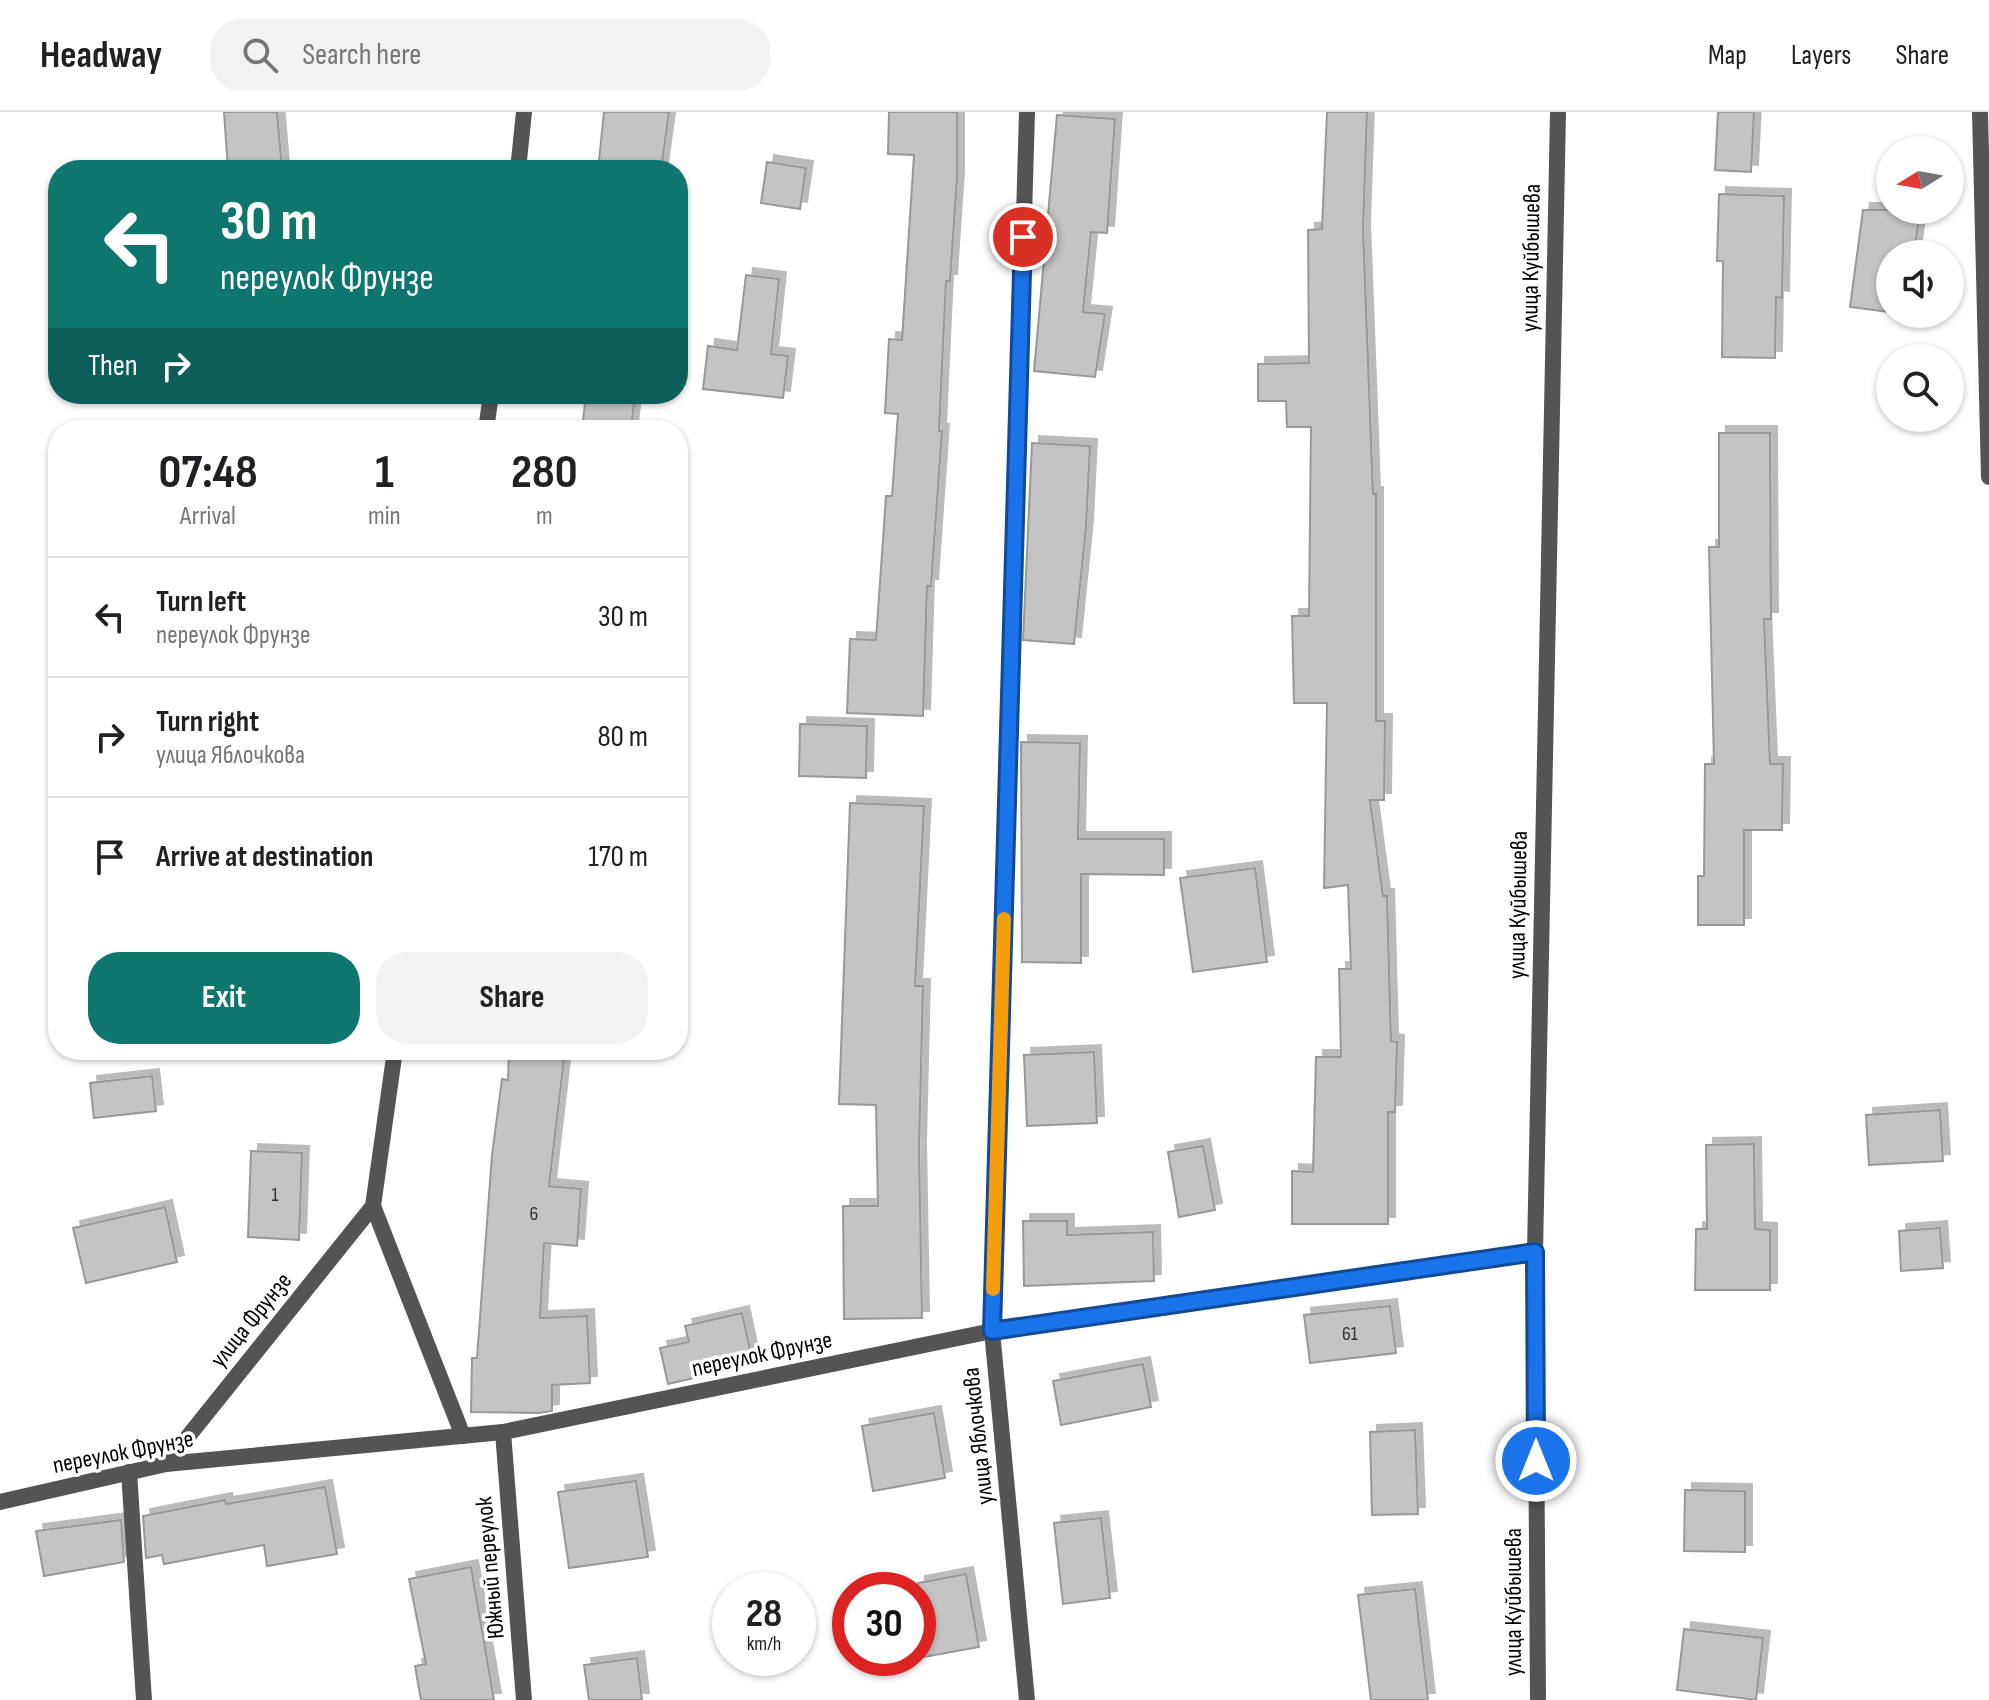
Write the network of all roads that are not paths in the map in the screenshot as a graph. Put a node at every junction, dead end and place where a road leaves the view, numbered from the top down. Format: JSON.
{"nodes":[{"id":1,"x":524,"y":112,"type":"edge"},
{"id":2,"x":1027,"y":112,"type":"edge"},
{"id":3,"x":1558,"y":112,"type":"edge"},
{"id":4,"x":1980,"y":112,"type":"edge"},
{"id":5,"x":519,"y":160,"type":"edge"},
{"id":6,"x":1989,"y":477,"type":"edge"},
{"id":7,"x":394,"y":1060,"type":"edge"},
{"id":8,"x":373,"y":1206,"type":"junction"},
{"id":9,"x":1535,"y":1252,"type":"junction"},
{"id":10,"x":992,"y":1331,"type":"junction"},
{"id":11,"x":503,"y":1432,"type":"junction"},
{"id":12,"x":463,"y":1436,"type":"junction"},
{"id":13,"x":166,"y":1464,"type":"junction"},
{"id":14,"x":129,"y":1472,"type":"junction"},
{"id":15,"x":0,"y":1502,"type":"edge"},
{"id":16,"x":144,"y":1700,"type":"edge"},
{"id":17,"x":524,"y":1700,"type":"edge"},
{"id":18,"x":1027,"y":1700,"type":"edge"},
{"id":19,"x":1538,"y":1700,"type":"edge"}],
"edges":[{"from":1,"to":5,"type":"street"},
{"from":2,"to":10,"type":"street","name":"улица Яблочкова"},
{"from":3,"to":9,"type":"street","name":"улица Куйбышева"},
{"from":4,"to":6,"type":"street"},
{"from":7,"to":8,"type":"street"},
{"from":8,"to":12,"type":"street"},
{"from":8,"to":13,"type":"street","name":"улица Фрунзе"},
{"from":9,"to":10,"type":"street","name":"переулок Фрунзе"},
{"from":9,"to":19,"type":"street","name":"улица Куйбышева"},
{"from":10,"to":11,"type":"street","name":"переулок Фрунзе"},
{"from":10,"to":18,"type":"street","name":"улица Яблочкова"},
{"from":11,"to":12,"type":"street","name":"переулок Фрунзе"},
{"from":11,"to":17,"type":"street","name":"Южный переулок"},
{"from":12,"to":13,"type":"street","name":"переулок Фрунзе"},
{"from":13,"to":14,"type":"street","name":"переулок Фрунзе"},
{"from":14,"to":15,"type":"street","name":"переулок Фрунзе"},
{"from":14,"to":16,"type":"street"}]}
